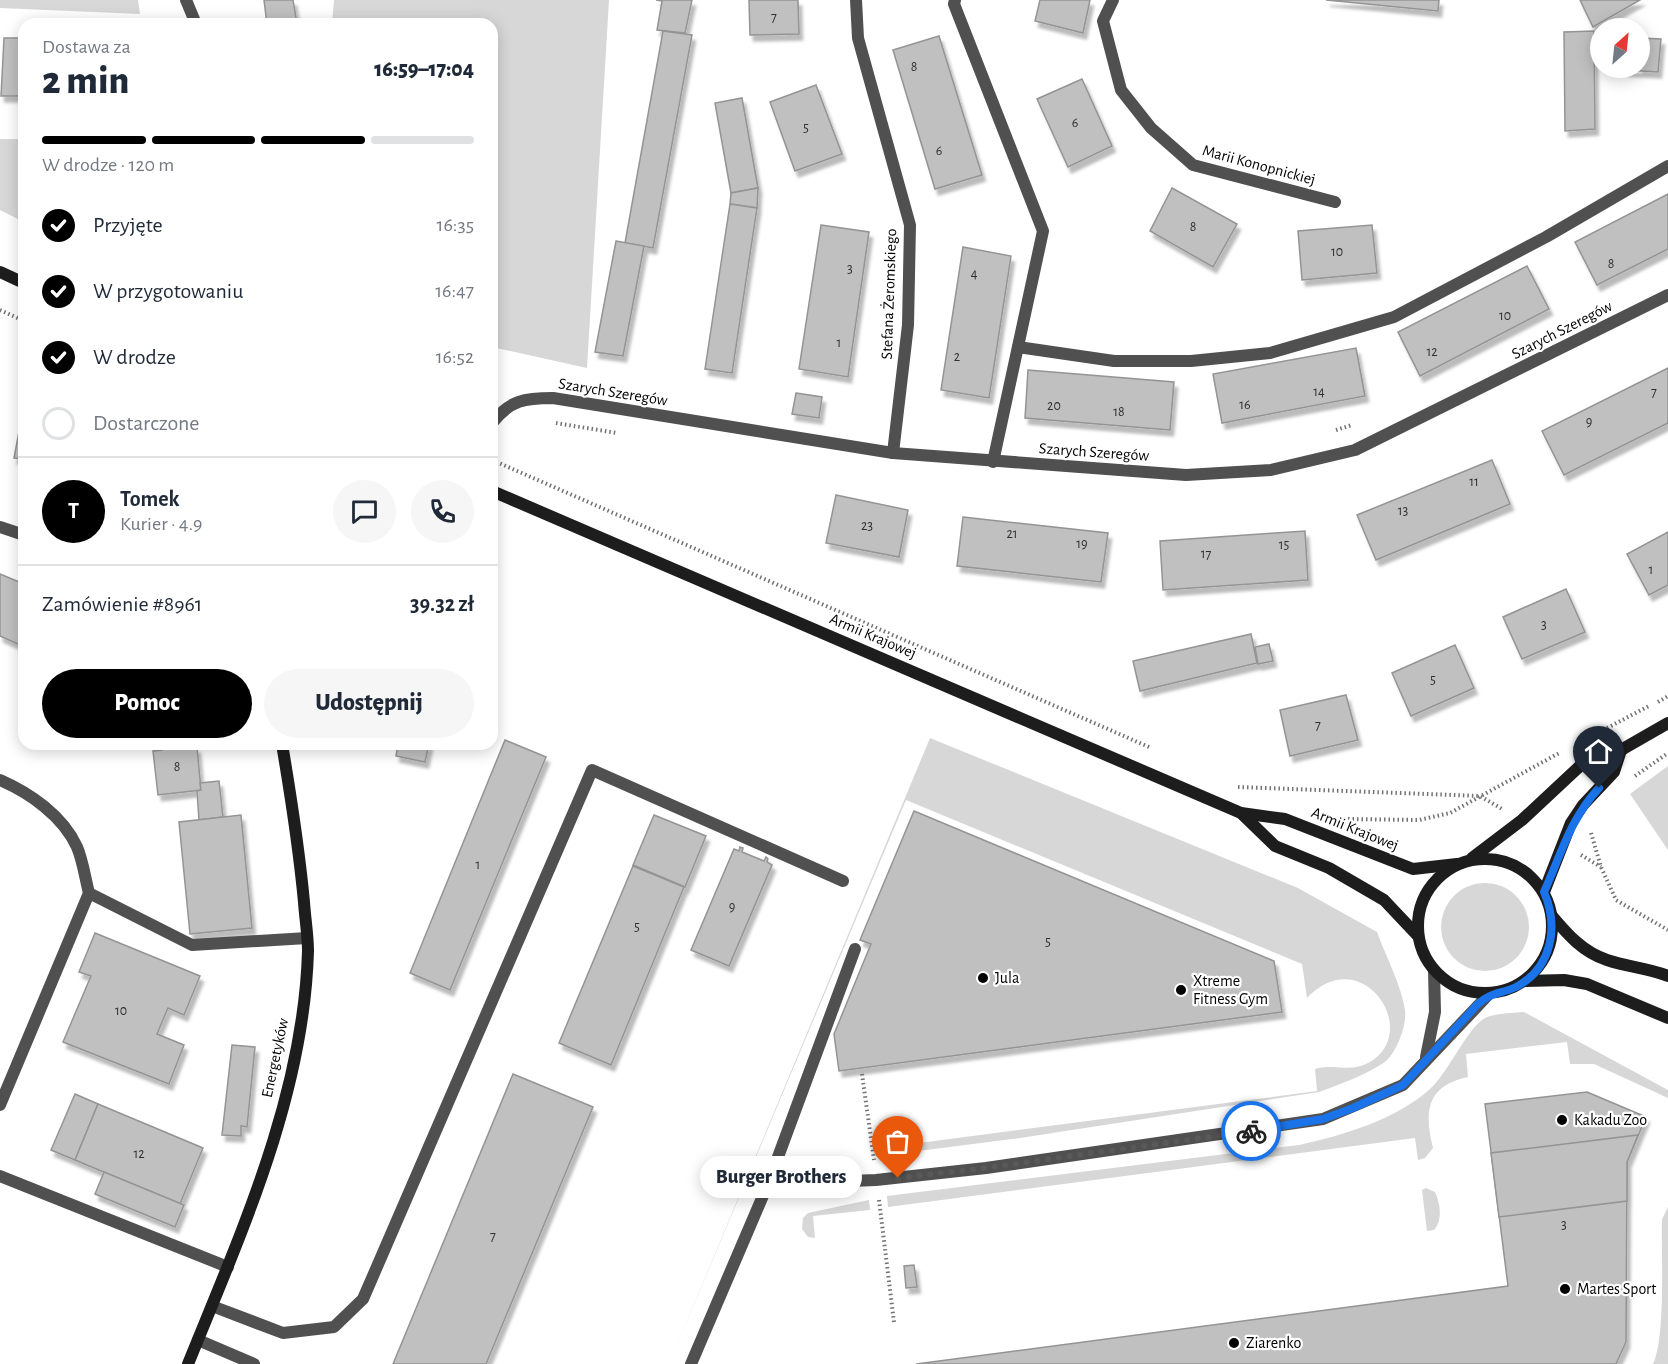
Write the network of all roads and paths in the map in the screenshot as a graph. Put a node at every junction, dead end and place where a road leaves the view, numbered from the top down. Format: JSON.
{"nodes":[{"id":1,"x":186,"y":0,"type":"edge"},
{"id":2,"x":856,"y":0,"type":"edge"},
{"id":3,"x":955,"y":0,"type":"edge"},
{"id":4,"x":1113,"y":0,"type":"edge"},
{"id":5,"x":194,"y":18,"type":"edge"},
{"id":6,"x":1668,"y":166,"type":"edge"},
{"id":7,"x":1335,"y":202,"type":"dead end"},
{"id":8,"x":0,"y":272,"type":"edge"},
{"id":9,"x":18,"y":280,"type":"edge"},
{"id":10,"x":1668,"y":295,"type":"edge"},
{"id":11,"x":0,"y":310,"type":"edge"},
{"id":12,"x":18,"y":318,"type":"edge"},
{"id":13,"x":1018,"y":347,"type":"junction"},
{"id":14,"x":498,"y":416,"type":"edge"},
{"id":15,"x":1354,"y":424,"type":"dead end"},
{"id":16,"x":1332,"y":431,"type":"dead end"},
{"id":17,"x":893,"y":453,"type":"junction"},
{"id":18,"x":993,"y":462,"type":"junction"},
{"id":19,"x":498,"y":463,"type":"edge"},
{"id":20,"x":498,"y":494,"type":"edge"},
{"id":21,"x":0,"y":527,"type":"edge"},
{"id":22,"x":18,"y":533,"type":"edge"},
{"id":23,"x":1668,"y":696,"type":"edge"},
{"id":24,"x":1668,"y":723,"type":"edge"},
{"id":25,"x":1604,"y":730,"type":"dead end"},
{"id":26,"x":1152,"y":748,"type":"dead end"},
{"id":27,"x":283,"y":750,"type":"edge"},
{"id":28,"x":1565,"y":750,"type":"dead end"},
{"id":29,"x":1621,"y":750,"type":"junction"},
{"id":30,"x":1668,"y":753,"type":"edge"},
{"id":31,"x":0,"y":780,"type":"edge"},
{"id":32,"x":1630,"y":782,"type":"dead end"},
{"id":33,"x":1230,"y":783,"type":"dead end"},
{"id":34,"x":1238,"y":787,"type":"junction"},
{"id":35,"x":1261,"y":794,"type":"dead end"},
{"id":36,"x":1480,"y":796,"type":"junction"},
{"id":37,"x":1241,"y":813,"type":"junction"},
{"id":38,"x":1339,"y":817,"type":"dead end"},
{"id":39,"x":1596,"y":823,"type":"dead end"},
{"id":40,"x":1463,"y":862,"type":"junction"},
{"id":41,"x":843,"y":881,"type":"dead end"},
{"id":42,"x":1544,"y":892,"type":"junction"},
{"id":43,"x":89,"y":893,"type":"junction"},
{"id":44,"x":1552,"y":916,"type":"junction"},
{"id":45,"x":1668,"y":930,"type":"edge"},
{"id":46,"x":1418,"y":936,"type":"junction"},
{"id":47,"x":307,"y":938,"type":"junction"},
{"id":48,"x":855,"y":949,"type":"dead end"},
{"id":49,"x":1434,"y":970,"type":"junction"},
{"id":50,"x":1668,"y":976,"type":"edge"},
{"id":51,"x":1524,"y":981,"type":"junction"},
{"id":52,"x":1489,"y":994,"type":"junction"},
{"id":53,"x":1668,"y":1018,"type":"edge"},
{"id":54,"x":1426,"y":1057,"type":"junction"},
{"id":55,"x":0,"y":1105,"type":"edge"},
{"id":56,"x":0,"y":1176,"type":"edge"},
{"id":57,"x":768,"y":1184,"type":"junction"},
{"id":58,"x":228,"y":1267,"type":"junction"},
{"id":59,"x":212,"y":1306,"type":"junction"},
{"id":60,"x":198,"y":1340,"type":"junction"},
{"id":61,"x":188,"y":1364,"type":"edge"},
{"id":62,"x":254,"y":1364,"type":"edge"},
{"id":63,"x":691,"y":1364,"type":"edge"}],
"edges":[{"from":1,"to":5,"type":"street"},
{"from":2,"to":17,"type":"street","name":"Stefana Żeromskiego"},
{"from":3,"to":13,"type":"street"},
{"from":4,"to":7,"type":"street","name":"Marii Konopnickiej"},
{"from":6,"to":13,"type":"street"},
{"from":8,"to":9,"type":"street"},
{"from":10,"to":18,"type":"street","name":"Szarych Szeregów"},
{"from":11,"to":12,"type":"path"},
{"from":13,"to":18,"type":"street"},
{"from":14,"to":17,"type":"street","name":"Szarych Szeregów"},
{"from":15,"to":16,"type":"path"},
{"from":17,"to":18,"type":"street","name":"Szarych Szeregów"},
{"from":19,"to":26,"type":"path"},
{"from":20,"to":37,"type":"street","name":"Armii Krajowej"},
{"from":21,"to":22,"type":"street"},
{"from":23,"to":25,"type":"path"},
{"from":24,"to":29,"type":"street"},
{"from":27,"to":47,"type":"street","name":"Energetyków"},
{"from":28,"to":36,"type":"path"},
{"from":29,"to":40,"type":"street"},
{"from":29,"to":42,"type":"street"},
{"from":30,"to":32,"type":"path"},
{"from":31,"to":43,"type":"street"},
{"from":33,"to":34,"type":"path"},
{"from":34,"to":35,"type":"path"},
{"from":34,"to":36,"type":"path"},
{"from":36,"to":38,"type":"path"},
{"from":37,"to":40,"type":"street","name":"Armii Krajowej"},
{"from":37,"to":46,"type":"street","name":"Armii Krajowej"},
{"from":39,"to":45,"type":"path"},
{"from":40,"to":42,"type":"street"},
{"from":40,"to":46,"type":"street"},
{"from":41,"to":59,"type":"street"},
{"from":42,"to":44,"type":"street"},
{"from":43,"to":47,"type":"street"},
{"from":43,"to":55,"type":"street"},
{"from":44,"to":50,"type":"street"},
{"from":44,"to":51,"type":"street"},
{"from":46,"to":49,"type":"street"},
{"from":47,"to":58,"type":"street","name":"Energetyków"},
{"from":48,"to":57,"type":"street"},
{"from":49,"to":52,"type":"street"},
{"from":49,"to":54,"type":"street"},
{"from":51,"to":52,"type":"street"},
{"from":51,"to":53,"type":"street"},
{"from":52,"to":54,"type":"street"},
{"from":54,"to":57,"type":"street"},
{"from":56,"to":58,"type":"street"},
{"from":57,"to":63,"type":"street"},
{"from":58,"to":59,"type":"street","name":"Energetyków"},
{"from":59,"to":60,"type":"street","name":"Energetyków"},
{"from":60,"to":61,"type":"street","name":"Energetyków"},
{"from":60,"to":62,"type":"street"}]}
